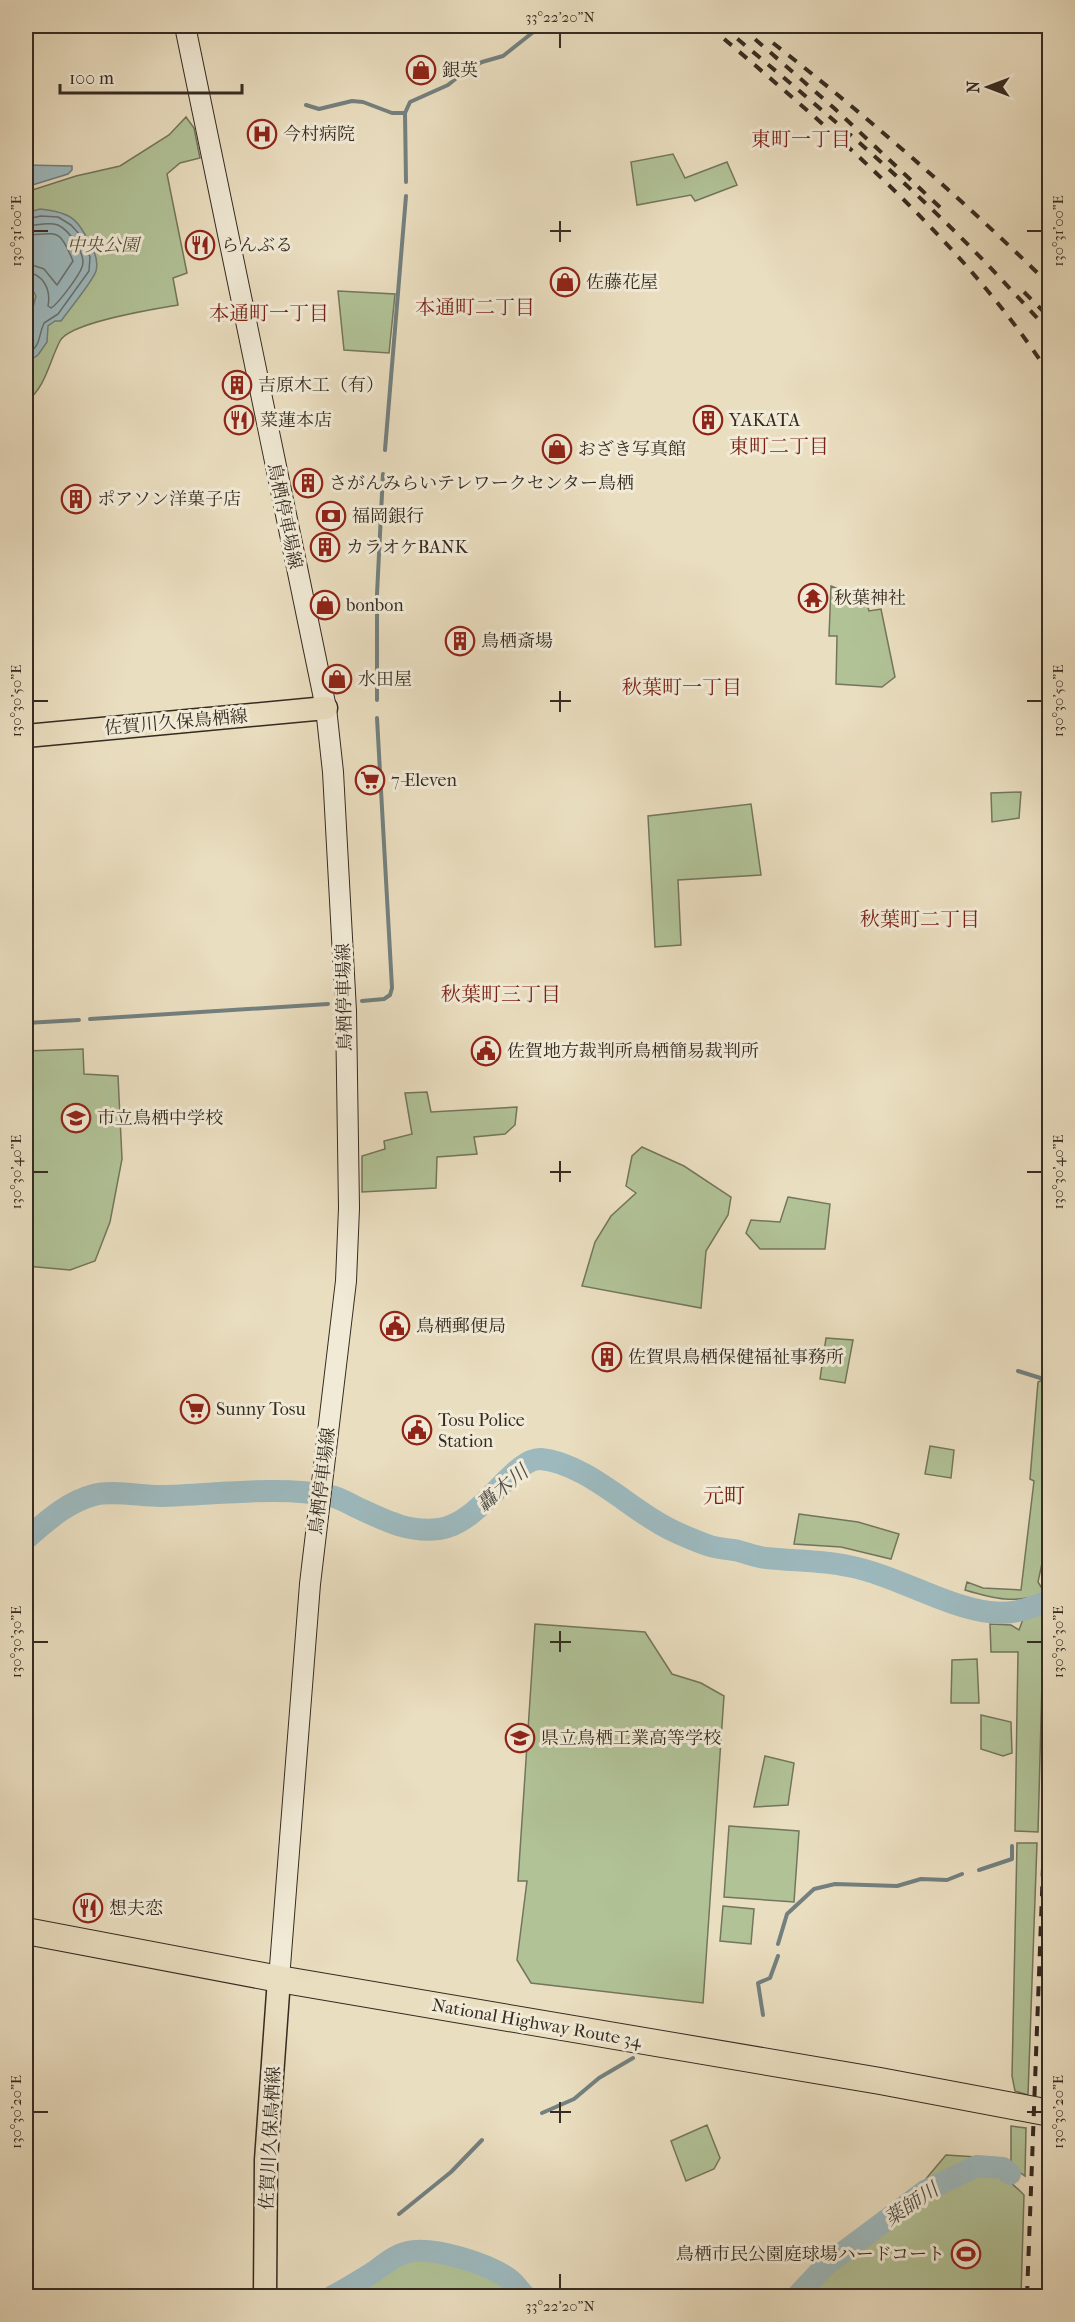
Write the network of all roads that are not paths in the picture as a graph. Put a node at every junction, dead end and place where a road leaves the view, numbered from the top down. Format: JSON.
{"nodes":[{"id":1,"x":185,"y":26,"type":"edge"},
{"id":2,"x":326,"y":708,"type":"junction"},
{"id":3,"x":26,"y":736,"type":"edge"},
{"id":4,"x":26,"y":1931,"type":"edge"},
{"id":5,"x":279,"y":1979,"type":"junction"},
{"id":6,"x":1050,"y":2113,"type":"edge"},
{"id":7,"x":265,"y":2296,"type":"edge"}],
"edges":[{"from":1,"to":2,"type":"main road","name":"鳥栖停車場線"},
{"from":2,"to":3,"type":"main road","name":"佐賀川久保鳥栖線"},
{"from":2,"to":5,"type":"main road","name":"鳥栖停車場線"},
{"from":4,"to":5,"type":"highway","name":"National Highway Route 34"},
{"from":5,"to":6,"type":"highway","name":"National Highway Route 34"},
{"from":5,"to":7,"type":"main road","name":"佐賀川久保鳥栖線"}]}
